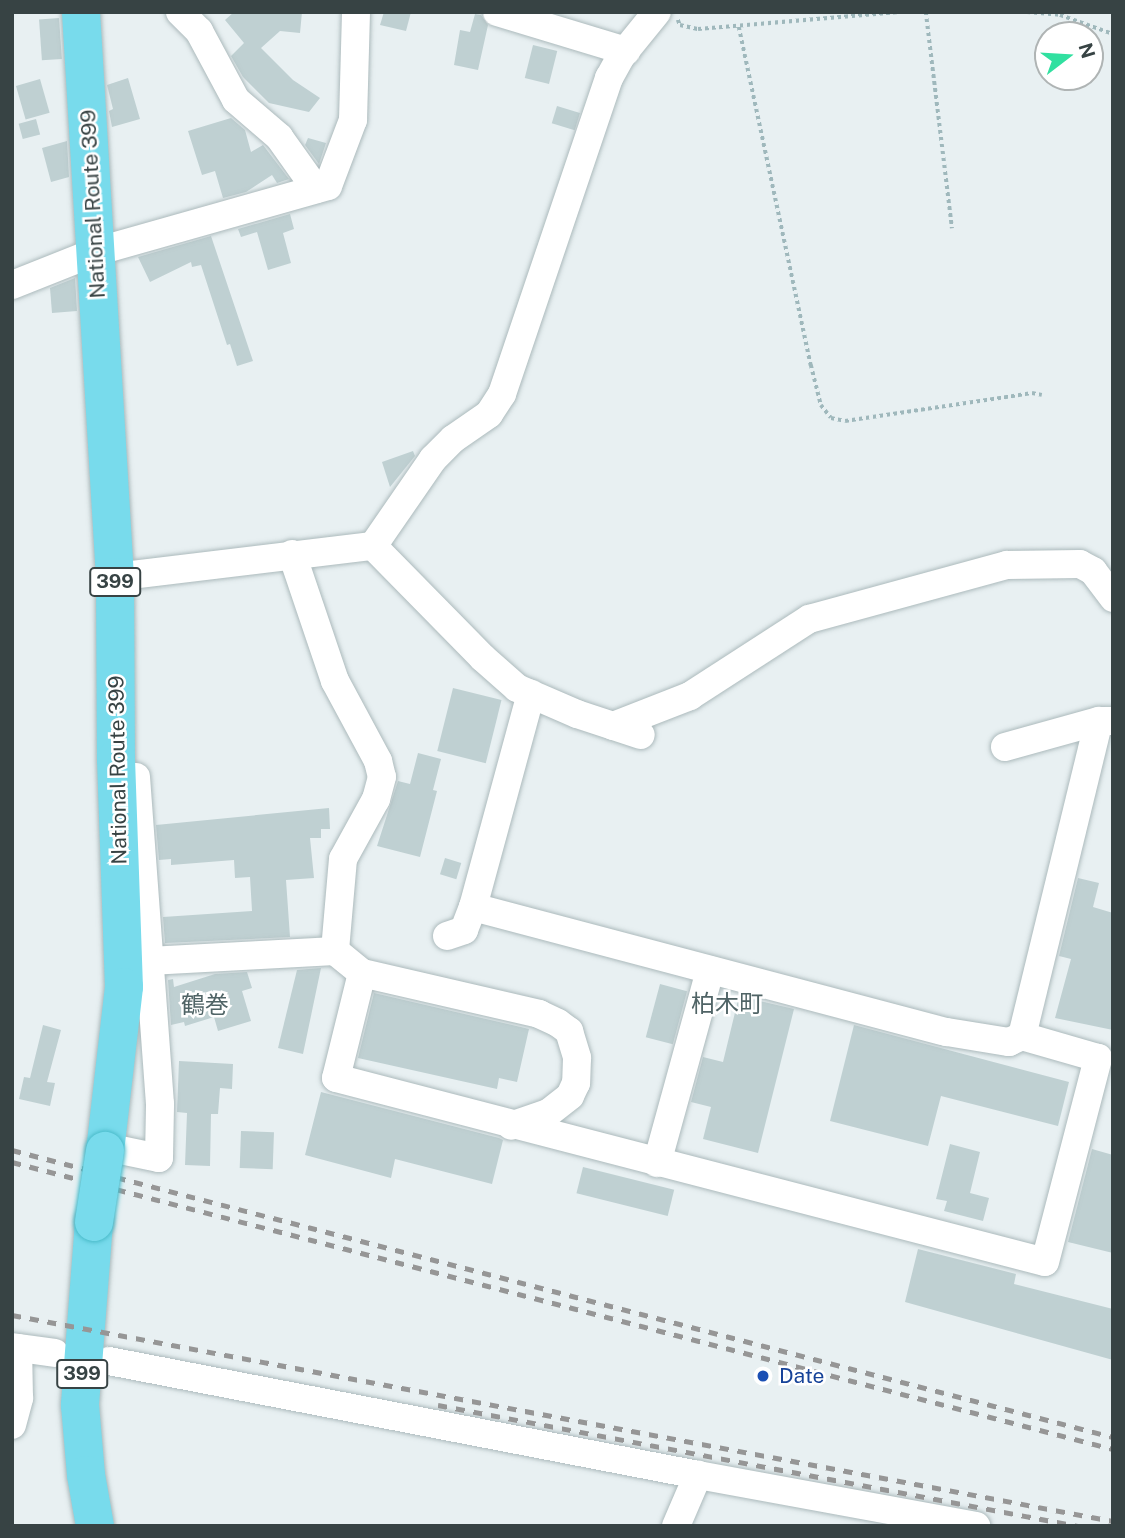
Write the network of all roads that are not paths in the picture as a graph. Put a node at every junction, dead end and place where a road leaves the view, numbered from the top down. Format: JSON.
{"nodes":[{"id":1,"x":81,"y":12,"type":"edge"},
{"id":2,"x":180,"y":12,"type":"edge"},
{"id":3,"x":356,"y":12,"type":"edge"},
{"id":4,"x":497,"y":12,"type":"edge"},
{"id":5,"x":657,"y":12,"type":"edge"},
{"id":6,"x":626,"y":51,"type":"junction"},
{"id":7,"x":316,"y":189,"type":"junction"},
{"id":8,"x":95,"y":252,"type":"junction"},
{"id":9,"x":12,"y":285,"type":"edge"},
{"id":10,"x":373,"y":546,"type":"junction"},
{"id":11,"x":292,"y":554,"type":"junction"},
{"id":12,"x":115,"y":576,"type":"junction"},
{"id":13,"x":1113,"y":598,"type":"edge"},
{"id":14,"x":115,"y":641,"type":"junction"},
{"id":15,"x":531,"y":694,"type":"junction"},
{"id":16,"x":1106,"y":721,"type":"edge"},
{"id":17,"x":613,"y":726,"type":"junction"},
{"id":18,"x":641,"y":735,"type":"dead end"},
{"id":19,"x":1005,"y":747,"type":"dead end"},
{"id":20,"x":473,"y":907,"type":"junction"},
{"id":21,"x":447,"y":936,"type":"dead end"},
{"id":22,"x":335,"y":951,"type":"junction"},
{"id":23,"x":149,"y":961,"type":"junction"},
{"id":24,"x":710,"y":970,"type":"junction"},
{"id":25,"x":362,"y":973,"type":"junction"},
{"id":26,"x":1021,"y":1036,"type":"junction"},
{"id":27,"x":511,"y":1126,"type":"junction"},
{"id":28,"x":106,"y":1149,"type":"junction"},
{"id":29,"x":656,"y":1163,"type":"junction"},
{"id":30,"x":15,"y":1348,"type":"edge"},
{"id":31,"x":55,"y":1353,"type":"dead end"},
{"id":32,"x":109,"y":1361,"type":"dead end"},
{"id":33,"x":12,"y":1425,"type":"edge"},
{"id":34,"x":698,"y":1475,"type":"junction"},
{"id":35,"x":95,"y":1526,"type":"edge"},
{"id":36,"x":676,"y":1526,"type":"edge"},
{"id":37,"x":976,"y":1526,"type":"edge"}],
"edges":[{"from":1,"to":8,"type":"highway","name":"National Route 399","number":"399"},
{"from":2,"to":7,"type":"street"},
{"from":3,"to":7,"type":"street"},
{"from":4,"to":6,"type":"street"},
{"from":5,"to":6,"type":"street"},
{"from":6,"to":10,"type":"street"},
{"from":7,"to":8,"type":"street"},
{"from":8,"to":9,"type":"street"},
{"from":8,"to":12,"type":"highway","name":"National Route 399","number":"399"},
{"from":10,"to":11,"type":"street"},
{"from":10,"to":15,"type":"street"},
{"from":11,"to":12,"type":"street"},
{"from":11,"to":22,"type":"street"},
{"from":12,"to":14,"type":"highway","name":"National Route 399","number":"399"},
{"from":13,"to":17,"type":"street"},
{"from":14,"to":23,"type":"street"},
{"from":14,"to":28,"type":"highway","name":"National Route 399","number":"399"},
{"from":15,"to":17,"type":"street"},
{"from":15,"to":20,"type":"street"},
{"from":16,"to":19,"type":"street"},
{"from":16,"to":26,"type":"street"},
{"from":17,"to":18,"type":"street"},
{"from":20,"to":21,"type":"street"},
{"from":20,"to":24,"type":"street"},
{"from":22,"to":23,"type":"street"},
{"from":22,"to":25,"type":"street"},
{"from":23,"to":28,"type":"street"},
{"from":24,"to":26,"type":"street"},
{"from":24,"to":29,"type":"street"},
{"from":25,"to":27,"type":"street"},
{"from":25,"to":27,"type":"street"},
{"from":26,"to":29,"type":"street"},
{"from":27,"to":29,"type":"street"},
{"from":28,"to":35,"type":"highway","name":"National Route 399","number":"399","bridge":true},
{"from":30,"to":31,"type":"street"},
{"from":30,"to":33,"type":"street"},
{"from":32,"to":34,"type":"street"},
{"from":34,"to":36,"type":"street"},
{"from":34,"to":37,"type":"street"}]}
